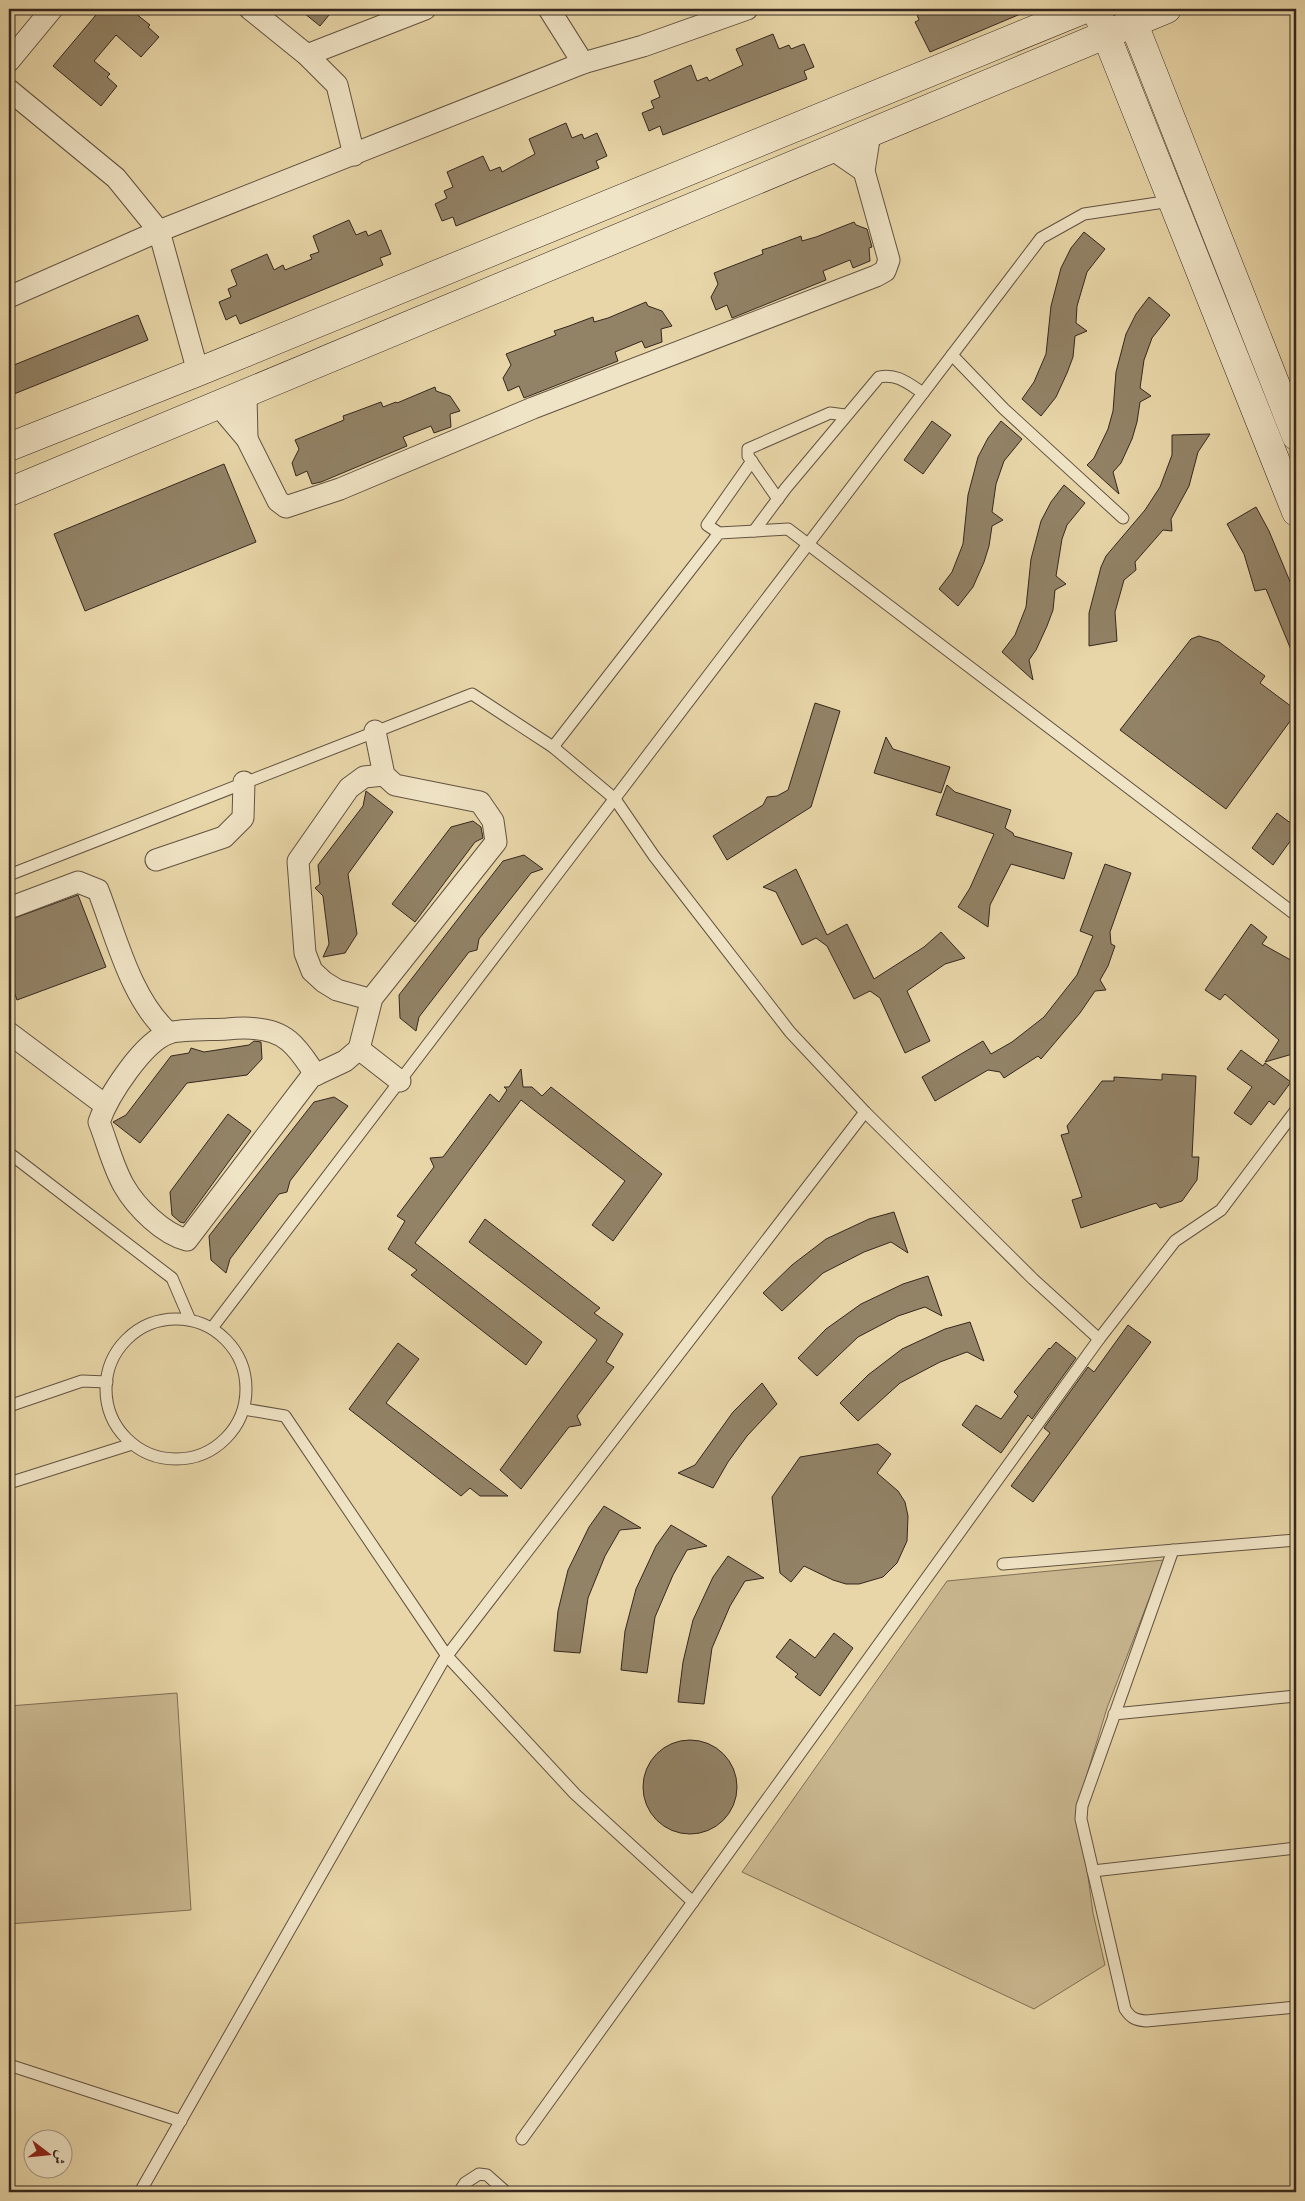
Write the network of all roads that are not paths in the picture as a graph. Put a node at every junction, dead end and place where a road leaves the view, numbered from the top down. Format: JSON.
{"nodes":[{"id":1,"x":52,"y":9,"type":"edge"},
{"id":2,"x":250,"y":9,"type":"edge"},
{"id":3,"x":425,"y":9,"type":"edge"},
{"id":4,"x":549,"y":9,"type":"edge"},
{"id":5,"x":747,"y":9,"type":"edge"},
{"id":6,"x":1085,"y":9,"type":"edge"},
{"id":7,"x":1096,"y":9,"type":"edge"},
{"id":8,"x":1167,"y":9,"type":"edge"},
{"id":9,"x":1131,"y":16,"type":"edge"},
{"id":10,"x":1105,"y":35,"type":"junction"},
{"id":11,"x":307,"y":55,"type":"junction"},
{"id":12,"x":9,"y":61,"type":"edge"},
{"id":13,"x":583,"y":62,"type":"junction"},
{"id":14,"x":9,"y":90,"type":"edge"},
{"id":15,"x":870,"y":133,"type":"junction"},
{"id":16,"x":832,"y":149,"type":"junction"},
{"id":17,"x":354,"y":155,"type":"junction"},
{"id":18,"x":864,"y":171,"type":"junction"},
{"id":19,"x":1171,"y":201,"type":"junction"},
{"id":20,"x":159,"y":231,"type":"junction"},
{"id":21,"x":9,"y":297,"type":"edge"},
{"id":22,"x":952,"y":355,"type":"junction"},
{"id":23,"x":198,"y":372,"type":"junction"},
{"id":24,"x":923,"y":394,"type":"junction"},
{"id":25,"x":246,"y":395,"type":"junction"},
{"id":26,"x":219,"y":406,"type":"junction"},
{"id":27,"x":845,"y":415,"type":"junction"},
{"id":28,"x":1296,"y":436,"type":"edge"},
{"id":29,"x":247,"y":439,"type":"junction"},
{"id":30,"x":9,"y":447,"type":"edge"},
{"id":31,"x":752,"y":461,"type":"junction"},
{"id":32,"x":9,"y":492,"type":"edge"},
{"id":33,"x":778,"y":499,"type":"junction"},
{"id":34,"x":1296,"y":512,"type":"edge"},
{"id":35,"x":1123,"y":518,"type":"dead end"},
{"id":36,"x":754,"y":531,"type":"junction"},
{"id":37,"x":719,"y":533,"type":"junction"},
{"id":38,"x":807,"y":545,"type":"junction"},
{"id":39,"x":376,"y":732,"type":"junction"},
{"id":40,"x":553,"y":747,"type":"junction"},
{"id":41,"x":384,"y":775,"type":"junction"},
{"id":42,"x":244,"y":782,"type":"junction"},
{"id":43,"x":615,"y":799,"type":"junction"},
{"id":44,"x":156,"y":860,"type":"dead end"},
{"id":45,"x":9,"y":875,"type":"edge"},
{"id":46,"x":9,"y":908,"type":"edge"},
{"id":47,"x":1296,"y":915,"type":"edge"},
{"id":48,"x":372,"y":998,"type":"junction"},
{"id":49,"x":9,"y":1033,"type":"edge"},
{"id":50,"x":169,"y":1033,"type":"junction"},
{"id":51,"x":359,"y":1049,"type":"junction"},
{"id":52,"x":316,"y":1074,"type":"junction"},
{"id":53,"x":400,"y":1081,"type":"junction"},
{"id":54,"x":105,"y":1106,"type":"junction"},
{"id":55,"x":1296,"y":1110,"type":"edge"},
{"id":56,"x":865,"y":1112,"type":"junction"},
{"id":57,"x":9,"y":1153,"type":"edge"},
{"id":58,"x":190,"y":1320,"type":"junction"},
{"id":59,"x":212,"y":1328,"type":"junction"},
{"id":60,"x":1099,"y":1339,"type":"junction"},
{"id":61,"x":107,"y":1382,"type":"junction"},
{"id":62,"x":9,"y":1406,"type":"edge"},
{"id":63,"x":244,"y":1409,"type":"junction"},
{"id":64,"x":132,"y":1444,"type":"junction"},
{"id":65,"x":9,"y":1483,"type":"edge"},
{"id":66,"x":1296,"y":1540,"type":"edge"},
{"id":67,"x":1173,"y":1550,"type":"junction"},
{"id":68,"x":1003,"y":1564,"type":"dead end"},
{"id":69,"x":447,"y":1656,"type":"junction"},
{"id":70,"x":1296,"y":1696,"type":"edge"},
{"id":71,"x":1114,"y":1714,"type":"junction"},
{"id":72,"x":1296,"y":1848,"type":"edge"},
{"id":73,"x":1093,"y":1871,"type":"junction"},
{"id":74,"x":693,"y":1902,"type":"junction"},
{"id":75,"x":1296,"y":2006,"type":"edge"},
{"id":76,"x":9,"y":2065,"type":"edge"},
{"id":77,"x":182,"y":2121,"type":"junction"},
{"id":78,"x":522,"y":2139,"type":"dead end"},
{"id":79,"x":140,"y":2192,"type":"edge"},
{"id":80,"x":459,"y":2192,"type":"edge"},
{"id":81,"x":506,"y":2192,"type":"edge"}],
"edges":[{"from":1,"to":12,"type":"street"},
{"from":2,"to":11,"type":"street"},
{"from":3,"to":11,"type":"street"},
{"from":4,"to":13,"type":"street"},
{"from":5,"to":13,"type":"street"},
{"from":6,"to":23,"type":"main road"},
{"from":7,"to":10,"type":"main road"},
{"from":8,"to":9,"type":"main road"},
{"from":9,"to":10,"type":"main road"},
{"from":9,"to":28,"type":"main road"},
{"from":10,"to":15,"type":"main road"},
{"from":10,"to":19,"type":"main road"},
{"from":11,"to":17,"type":"street"},
{"from":13,"to":17,"type":"street"},
{"from":14,"to":20,"type":"street"},
{"from":15,"to":16,"type":"main road"},
{"from":15,"to":18,"type":"street"},
{"from":16,"to":18,"type":"street"},
{"from":16,"to":25,"type":"main road"},
{"from":17,"to":20,"type":"street"},
{"from":18,"to":29,"type":"street"},
{"from":19,"to":22,"type":"lane"},
{"from":19,"to":34,"type":"main road"},
{"from":20,"to":21,"type":"street"},
{"from":20,"to":23,"type":"street"},
{"from":22,"to":24,"type":"lane"},
{"from":22,"to":35,"type":"lane"},
{"from":23,"to":30,"type":"main road"},
{"from":24,"to":27,"type":"lane"},
{"from":24,"to":38,"type":"lane"},
{"from":25,"to":26,"type":"main road"},
{"from":25,"to":29,"type":"street"},
{"from":26,"to":29,"type":"street"},
{"from":26,"to":32,"type":"main road"},
{"from":27,"to":31,"type":"lane"},
{"from":27,"to":33,"type":"lane"},
{"from":31,"to":33,"type":"lane"},
{"from":31,"to":37,"type":"lane"},
{"from":33,"to":36,"type":"lane"},
{"from":36,"to":37,"type":"lane"},
{"from":36,"to":38,"type":"lane"},
{"from":37,"to":40,"type":"lane"},
{"from":38,"to":43,"type":"lane"},
{"from":38,"to":47,"type":"lane"},
{"from":39,"to":40,"type":"lane"},
{"from":39,"to":41,"type":"street"},
{"from":39,"to":42,"type":"lane"},
{"from":40,"to":43,"type":"lane"},
{"from":41,"to":48,"type":"street"},
{"from":41,"to":48,"type":"street"},
{"from":42,"to":44,"type":"street"},
{"from":42,"to":45,"type":"lane"},
{"from":43,"to":53,"type":"lane"},
{"from":43,"to":56,"type":"lane"},
{"from":46,"to":50,"type":"street"},
{"from":48,"to":51,"type":"street"},
{"from":49,"to":54,"type":"street"},
{"from":50,"to":52,"type":"street"},
{"from":50,"to":54,"type":"street"},
{"from":51,"to":52,"type":"street"},
{"from":51,"to":53,"type":"street"},
{"from":52,"to":54,"type":"street"},
{"from":53,"to":59,"type":"lane"},
{"from":55,"to":60,"type":"lane"},
{"from":56,"to":60,"type":"lane"},
{"from":56,"to":69,"type":"lane"},
{"from":57,"to":58,"type":"lane"},
{"from":58,"to":59,"type":"lane"},
{"from":58,"to":61,"type":"lane"},
{"from":59,"to":63,"type":"lane"},
{"from":60,"to":74,"type":"lane"},
{"from":61,"to":62,"type":"lane"},
{"from":61,"to":64,"type":"lane"},
{"from":63,"to":64,"type":"lane"},
{"from":63,"to":69,"type":"lane"},
{"from":64,"to":65,"type":"lane"},
{"from":66,"to":67,"type":"lane"},
{"from":67,"to":68,"type":"lane"},
{"from":67,"to":71,"type":"lane"},
{"from":69,"to":74,"type":"lane"},
{"from":69,"to":77,"type":"lane"},
{"from":70,"to":71,"type":"lane"},
{"from":71,"to":73,"type":"lane"},
{"from":72,"to":73,"type":"lane"},
{"from":73,"to":75,"type":"lane"},
{"from":74,"to":78,"type":"lane"},
{"from":76,"to":77,"type":"lane"},
{"from":77,"to":79,"type":"lane"},
{"from":80,"to":81,"type":"lane"}]}
